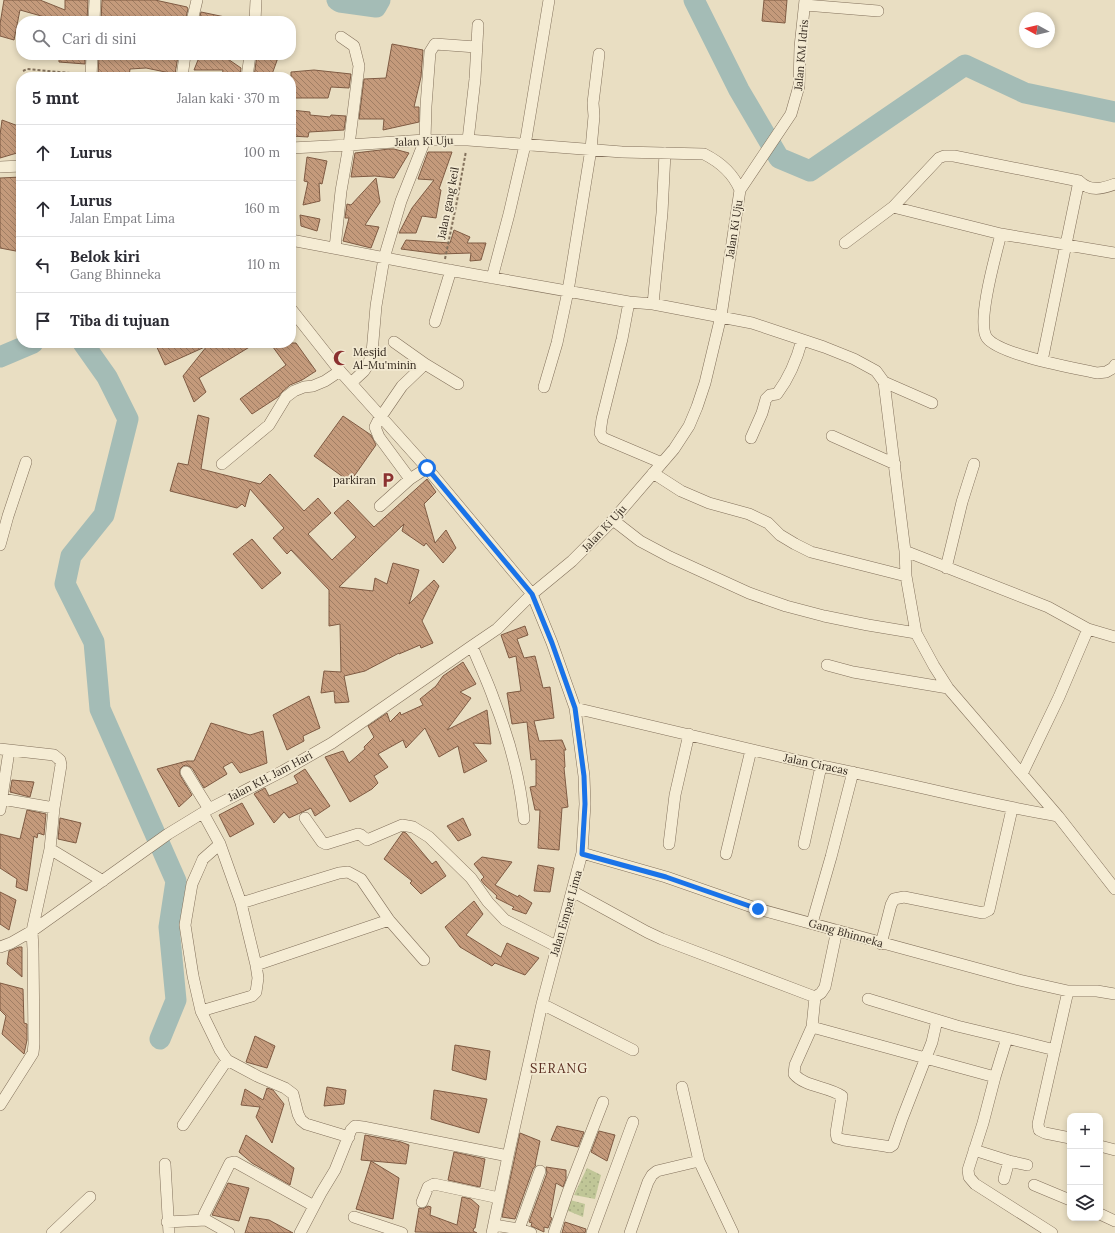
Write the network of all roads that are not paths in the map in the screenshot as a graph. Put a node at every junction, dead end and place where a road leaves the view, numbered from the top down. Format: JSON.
{"nodes":[{"id":1,"x":95,"y":0,"type":"edge"},
{"id":2,"x":197,"y":0,"type":"edge"},
{"id":3,"x":256,"y":0,"type":"edge"},
{"id":4,"x":549,"y":0,"type":"edge"},
{"id":5,"x":805,"y":2,"type":"edge"},
{"id":6,"x":878,"y":11,"type":"dead end"},
{"id":7,"x":94,"y":16,"type":"edge"},
{"id":8,"x":193,"y":16,"type":"edge"},
{"id":9,"x":255,"y":16,"type":"edge"},
{"id":10,"x":478,"y":25,"type":"dead end"},
{"id":11,"x":341,"y":37,"type":"dead end"},
{"id":12,"x":476,"y":47,"type":"junction"},
{"id":13,"x":599,"y":54,"type":"dead end"},
{"id":14,"x":92,"y":60,"type":"edge"},
{"id":15,"x":184,"y":60,"type":"edge"},
{"id":16,"x":249,"y":60,"type":"edge"},
{"id":17,"x":91,"y":72,"type":"edge"},
{"id":18,"x":183,"y":72,"type":"edge"},
{"id":19,"x":248,"y":72,"type":"edge"},
{"id":20,"x":426,"y":140,"type":"junction"},
{"id":21,"x":468,"y":140,"type":"junction"},
{"id":22,"x":349,"y":145,"type":"junction"},
{"id":23,"x":525,"y":145,"type":"junction"},
{"id":24,"x":296,"y":148,"type":"edge"},
{"id":25,"x":591,"y":149,"type":"junction"},
{"id":26,"x":665,"y":153,"type":"junction"},
{"id":27,"x":16,"y":166,"type":"edge"},
{"id":28,"x":0,"y":168,"type":"edge"},
{"id":29,"x":1079,"y":181,"type":"junction"},
{"id":30,"x":1115,"y":184,"type":"edge"},
{"id":31,"x":740,"y":190,"type":"junction"},
{"id":32,"x":893,"y":207,"type":"junction"},
{"id":33,"x":1001,"y":234,"type":"junction"},
{"id":34,"x":296,"y":241,"type":"edge"},
{"id":35,"x":845,"y":243,"type":"dead end"},
{"id":36,"x":1067,"y":244,"type":"junction"},
{"id":37,"x":335,"y":248,"type":"junction"},
{"id":38,"x":1115,"y":253,"type":"edge"},
{"id":39,"x":384,"y":258,"type":"junction"},
{"id":40,"x":447,"y":270,"type":"junction"},
{"id":41,"x":492,"y":278,"type":"junction"},
{"id":42,"x":568,"y":291,"type":"junction"},
{"id":43,"x":629,"y":302,"type":"junction"},
{"id":44,"x":653,"y":304,"type":"junction"},
{"id":45,"x":296,"y":315,"type":"edge"},
{"id":46,"x":721,"y":316,"type":"junction"},
{"id":47,"x":435,"y":322,"type":"dead end"},
{"id":48,"x":802,"y":340,"type":"junction"},
{"id":49,"x":394,"y":342,"type":"dead end"},
{"id":50,"x":1042,"y":361,"type":"junction"},
{"id":51,"x":425,"y":364,"type":"junction"},
{"id":52,"x":1115,"y":364,"type":"edge"},
{"id":53,"x":340,"y":371,"type":"junction"},
{"id":54,"x":884,"y":382,"type":"junction"},
{"id":55,"x":352,"y":383,"type":"junction"},
{"id":56,"x":458,"y":384,"type":"dead end"},
{"id":57,"x":544,"y":387,"type":"dead end"},
{"id":58,"x":932,"y":403,"type":"dead end"},
{"id":59,"x":381,"y":416,"type":"junction"},
{"id":60,"x":832,"y":436,"type":"dead end"},
{"id":61,"x":751,"y":438,"type":"dead end"},
{"id":62,"x":26,"y":462,"type":"dead end"},
{"id":63,"x":662,"y":463,"type":"junction"},
{"id":64,"x":222,"y":464,"type":"dead end"},
{"id":65,"x":895,"y":464,"type":"junction"},
{"id":66,"x":974,"y":464,"type":"dead end"},
{"id":67,"x":427,"y":468,"type":"junction"},
{"id":68,"x":653,"y":473,"type":"junction"},
{"id":69,"x":410,"y":479,"type":"junction"},
{"id":70,"x":380,"y":506,"type":"dead end"},
{"id":71,"x":613,"y":520,"type":"junction"},
{"id":72,"x":0,"y":545,"type":"edge"},
{"id":73,"x":905,"y":551,"type":"junction"},
{"id":74,"x":946,"y":568,"type":"junction"},
{"id":75,"x":906,"y":576,"type":"junction"},
{"id":76,"x":532,"y":594,"type":"junction"},
{"id":77,"x":1088,"y":629,"type":"junction"},
{"id":78,"x":916,"y":633,"type":"junction"},
{"id":79,"x":1115,"y":637,"type":"edge"},
{"id":80,"x":472,"y":646,"type":"junction"},
{"id":81,"x":827,"y":666,"type":"dead end"},
{"id":82,"x":948,"y":688,"type":"junction"},
{"id":83,"x":575,"y":708,"type":"junction"},
{"id":84,"x":689,"y":734,"type":"junction"},
{"id":85,"x":4,"y":750,"type":"edge"},
{"id":86,"x":752,"y":750,"type":"junction"},
{"id":87,"x":821,"y":766,"type":"junction"},
{"id":88,"x":186,"y":772,"type":"dead end"},
{"id":89,"x":853,"y":772,"type":"junction"},
{"id":90,"x":1022,"y":774,"type":"junction"},
{"id":91,"x":1,"y":804,"type":"edge"},
{"id":92,"x":54,"y":808,"type":"junction"},
{"id":93,"x":1012,"y":809,"type":"junction"},
{"id":94,"x":206,"y":811,"type":"junction"},
{"id":95,"x":1058,"y":816,"type":"junction"},
{"id":96,"x":305,"y":818,"type":"dead end"},
{"id":97,"x":524,"y":819,"type":"dead end"},
{"id":98,"x":220,"y":844,"type":"junction"},
{"id":99,"x":669,"y":844,"type":"dead end"},
{"id":100,"x":804,"y":844,"type":"dead end"},
{"id":101,"x":50,"y":849,"type":"junction"},
{"id":102,"x":582,"y":854,"type":"junction"},
{"id":103,"x":726,"y":854,"type":"dead end"},
{"id":104,"x":106,"y":879,"type":"junction"},
{"id":105,"x":1115,"y":889,"type":"edge"},
{"id":106,"x":572,"y":891,"type":"junction"},
{"id":107,"x":241,"y":903,"type":"junction"},
{"id":108,"x":389,"y":920,"type":"junction"},
{"id":109,"x":812,"y":923,"type":"junction"},
{"id":110,"x":837,"y":930,"type":"junction"},
{"id":111,"x":32,"y":931,"type":"junction"},
{"id":112,"x":881,"y":944,"type":"junction"},
{"id":113,"x":556,"y":946,"type":"junction"},
{"id":114,"x":0,"y":947,"type":"edge"},
{"id":115,"x":424,"y":960,"type":"dead end"},
{"id":116,"x":256,"y":965,"type":"junction"},
{"id":117,"x":1068,"y":991,"type":"junction"},
{"id":118,"x":1115,"y":994,"type":"edge"},
{"id":119,"x":815,"y":997,"type":"junction"},
{"id":120,"x":868,"y":1000,"type":"dead end"},
{"id":121,"x":542,"y":1004,"type":"junction"},
{"id":122,"x":201,"y":1011,"type":"junction"},
{"id":123,"x":938,"y":1020,"type":"junction"},
{"id":124,"x":812,"y":1027,"type":"junction"},
{"id":125,"x":1007,"y":1038,"type":"junction"},
{"id":126,"x":633,"y":1050,"type":"dead end"},
{"id":127,"x":1055,"y":1050,"type":"junction"},
{"id":128,"x":926,"y":1059,"type":"junction"},
{"id":129,"x":227,"y":1060,"type":"junction"},
{"id":130,"x":995,"y":1077,"type":"junction"},
{"id":131,"x":682,"y":1087,"type":"dead end"},
{"id":132,"x":603,"y":1102,"type":"dead end"},
{"id":133,"x":0,"y":1105,"type":"edge"},
{"id":134,"x":633,"y":1122,"type":"dead end"},
{"id":135,"x":183,"y":1125,"type":"dead end"},
{"id":136,"x":349,"y":1137,"type":"junction"},
{"id":137,"x":1067,"y":1137,"type":"edge"},
{"id":138,"x":1103,"y":1147,"type":"edge"},
{"id":139,"x":974,"y":1150,"type":"junction"},
{"id":140,"x":1115,"y":1150,"type":"edge"},
{"id":141,"x":508,"y":1156,"type":"junction"},
{"id":142,"x":699,"y":1160,"type":"junction"},
{"id":143,"x":1009,"y":1161,"type":"junction"},
{"id":144,"x":165,"y":1164,"type":"dead end"},
{"id":145,"x":1027,"y":1165,"type":"dead end"},
{"id":146,"x":540,"y":1171,"type":"dead end"},
{"id":147,"x":1004,"y":1179,"type":"dead end"},
{"id":148,"x":1034,"y":1186,"type":"dead end"},
{"id":149,"x":90,"y":1197,"type":"dead end"},
{"id":150,"x":499,"y":1198,"type":"junction"},
{"id":151,"x":1067,"y":1199,"type":"edge"},
{"id":152,"x":422,"y":1202,"type":"dead end"},
{"id":153,"x":314,"y":1206,"type":"junction"},
{"id":154,"x":1103,"y":1215,"type":"edge"},
{"id":155,"x":354,"y":1216,"type":"dead end"},
{"id":156,"x":206,"y":1220,"type":"junction"},
{"id":157,"x":1115,"y":1221,"type":"edge"},
{"id":158,"x":168,"y":1227,"type":"edge"},
{"id":159,"x":493,"y":1229,"type":"edge"},
{"id":160,"x":519,"y":1229,"type":"junction"},
{"id":161,"x":52,"y":1233,"type":"edge"},
{"id":162,"x":230,"y":1233,"type":"edge"},
{"id":163,"x":300,"y":1233,"type":"edge"},
{"id":164,"x":402,"y":1233,"type":"edge"},
{"id":165,"x":531,"y":1233,"type":"edge"},
{"id":166,"x":554,"y":1233,"type":"edge"},
{"id":167,"x":592,"y":1233,"type":"edge"},
{"id":168,"x":630,"y":1233,"type":"edge"},
{"id":169,"x":733,"y":1233,"type":"edge"},
{"id":170,"x":1052,"y":1233,"type":"edge"}],
"edges":[{"from":1,"to":7,"type":"street"},
{"from":2,"to":8,"type":"street"},
{"from":3,"to":9,"type":"street"},
{"from":4,"to":23,"type":"street"},
{"from":5,"to":6,"type":"street"},
{"from":5,"to":31,"type":"street","name":"Jalan KM Idris"},
{"from":10,"to":12,"type":"street"},
{"from":11,"to":22,"type":"street"},
{"from":12,"to":20,"type":"street"},
{"from":12,"to":21,"type":"street"},
{"from":13,"to":25,"type":"street"},
{"from":14,"to":17,"type":"street"},
{"from":15,"to":18,"type":"street"},
{"from":16,"to":19,"type":"street"},
{"from":20,"to":21,"type":"street","name":"Jalan Ki Uju"},
{"from":20,"to":22,"type":"street","name":"Jalan Ki Uju"},
{"from":20,"to":39,"type":"street"},
{"from":21,"to":23,"type":"street","name":"Jalan Ki Uju"},
{"from":22,"to":24,"type":"street","name":"Jalan Ki Uju"},
{"from":22,"to":37,"type":"street"},
{"from":23,"to":25,"type":"street","name":"Jalan Ki Uju"},
{"from":23,"to":41,"type":"street"},
{"from":25,"to":26,"type":"street","name":"Jalan Ki Uju"},
{"from":25,"to":42,"type":"street"},
{"from":26,"to":31,"type":"street","name":"Jalan Ki Uju"},
{"from":26,"to":44,"type":"street"},
{"from":27,"to":28,"type":"street"},
{"from":29,"to":30,"type":"street"},
{"from":29,"to":32,"type":"street"},
{"from":29,"to":36,"type":"street"},
{"from":31,"to":46,"type":"street","name":"Jalan Ki Uju"},
{"from":32,"to":33,"type":"street"},
{"from":32,"to":35,"type":"street"},
{"from":33,"to":36,"type":"street"},
{"from":33,"to":50,"type":"street"},
{"from":34,"to":37,"type":"street"},
{"from":36,"to":38,"type":"street"},
{"from":36,"to":50,"type":"street"},
{"from":37,"to":39,"type":"street"},
{"from":39,"to":40,"type":"street"},
{"from":39,"to":55,"type":"street"},
{"from":40,"to":41,"type":"street"},
{"from":40,"to":47,"type":"street"},
{"from":41,"to":42,"type":"street"},
{"from":42,"to":43,"type":"street"},
{"from":42,"to":57,"type":"street"},
{"from":43,"to":44,"type":"street"},
{"from":43,"to":63,"type":"street"},
{"from":44,"to":46,"type":"street"},
{"from":45,"to":53,"type":"street","name":"Jalan Empat Lima"},
{"from":46,"to":48,"type":"street"},
{"from":46,"to":63,"type":"street","name":"Jalan Ki Uju"},
{"from":48,"to":54,"type":"street"},
{"from":48,"to":61,"type":"street"},
{"from":49,"to":51,"type":"street"},
{"from":50,"to":52,"type":"street"},
{"from":51,"to":56,"type":"street"},
{"from":51,"to":59,"type":"street"},
{"from":53,"to":55,"type":"street","name":"Jalan Empat Lima"},
{"from":53,"to":64,"type":"street"},
{"from":54,"to":58,"type":"street"},
{"from":54,"to":65,"type":"street"},
{"from":55,"to":59,"type":"street","name":"Jalan Empat Lima"},
{"from":59,"to":67,"type":"street","name":"Jalan Empat Lima"},
{"from":59,"to":69,"type":"street"},
{"from":60,"to":65,"type":"street"},
{"from":62,"to":72,"type":"street"},
{"from":63,"to":68,"type":"street","name":"Jalan Ki Uju"},
{"from":65,"to":73,"type":"street"},
{"from":66,"to":74,"type":"street"},
{"from":67,"to":69,"type":"street"},
{"from":67,"to":76,"type":"street","name":"Jalan Empat Lima"},
{"from":68,"to":71,"type":"street","name":"Jalan Ki Uju"},
{"from":68,"to":75,"type":"street"},
{"from":69,"to":70,"type":"street"},
{"from":71,"to":76,"type":"street","name":"Jalan Ki Uju"},
{"from":71,"to":78,"type":"street"},
{"from":73,"to":74,"type":"street"},
{"from":73,"to":75,"type":"street"},
{"from":74,"to":77,"type":"street"},
{"from":75,"to":78,"type":"street"},
{"from":76,"to":80,"type":"street","name":"Jalan KH. Jam Hari"},
{"from":76,"to":83,"type":"street","name":"Jalan Empat Lima"},
{"from":77,"to":79,"type":"street"},
{"from":77,"to":90,"type":"street"},
{"from":78,"to":82,"type":"street"},
{"from":80,"to":94,"type":"street","name":"Jalan KH. Jam Hari"},
{"from":80,"to":97,"type":"street"},
{"from":81,"to":82,"type":"street"},
{"from":82,"to":90,"type":"street"},
{"from":83,"to":84,"type":"street","name":"Jalan Ciracas"},
{"from":83,"to":102,"type":"street","name":"Jalan Empat Lima"},
{"from":84,"to":86,"type":"street","name":"Jalan Ciracas"},
{"from":84,"to":99,"type":"street"},
{"from":85,"to":91,"type":"street"},
{"from":85,"to":92,"type":"street"},
{"from":86,"to":87,"type":"street","name":"Jalan Ciracas"},
{"from":86,"to":103,"type":"street"},
{"from":87,"to":89,"type":"street","name":"Jalan Ciracas"},
{"from":87,"to":100,"type":"street"},
{"from":88,"to":94,"type":"street"},
{"from":89,"to":93,"type":"street","name":"Jalan Ciracas"},
{"from":89,"to":109,"type":"street"},
{"from":90,"to":95,"type":"street"},
{"from":91,"to":92,"type":"street"},
{"from":92,"to":101,"type":"street"},
{"from":93,"to":95,"type":"street","name":"Jalan Ciracas"},
{"from":93,"to":112,"type":"street"},
{"from":94,"to":98,"type":"street"},
{"from":94,"to":104,"type":"street","name":"Jalan KH. Jam Hari"},
{"from":95,"to":105,"type":"street"},
{"from":96,"to":113,"type":"street"},
{"from":98,"to":107,"type":"street"},
{"from":98,"to":122,"type":"street"},
{"from":101,"to":104,"type":"street"},
{"from":101,"to":111,"type":"street"},
{"from":102,"to":106,"type":"street","name":"Jalan Empat Lima"},
{"from":102,"to":109,"type":"street","name":"Gang Bhinneka"},
{"from":104,"to":111,"type":"street","name":"Jalan KH. Jam Hari"},
{"from":106,"to":113,"type":"street","name":"Jalan Empat Lima"},
{"from":106,"to":119,"type":"street"},
{"from":107,"to":108,"type":"street"},
{"from":107,"to":116,"type":"street"},
{"from":108,"to":115,"type":"street"},
{"from":108,"to":116,"type":"street"},
{"from":109,"to":110,"type":"street","name":"Gang Bhinneka"},
{"from":110,"to":112,"type":"street","name":"Gang Bhinneka"},
{"from":110,"to":119,"type":"street"},
{"from":111,"to":114,"type":"street","name":"Jalan KH. Jam Hari"},
{"from":111,"to":133,"type":"street"},
{"from":112,"to":117,"type":"street","name":"Gang Bhinneka"},
{"from":113,"to":121,"type":"street","name":"Jalan Empat Lima"},
{"from":116,"to":122,"type":"street"},
{"from":117,"to":118,"type":"street","name":"Gang Bhinneka"},
{"from":117,"to":127,"type":"street"},
{"from":119,"to":124,"type":"street"},
{"from":120,"to":123,"type":"street"},
{"from":121,"to":126,"type":"street"},
{"from":121,"to":141,"type":"street","name":"Jalan Empat Lima"},
{"from":122,"to":129,"type":"street"},
{"from":123,"to":125,"type":"street"},
{"from":123,"to":128,"type":"street"},
{"from":124,"to":128,"type":"street"},
{"from":124,"to":128,"type":"street"},
{"from":125,"to":127,"type":"street"},
{"from":125,"to":130,"type":"street"},
{"from":127,"to":137,"type":"street"},
{"from":128,"to":130,"type":"street"},
{"from":129,"to":135,"type":"street"},
{"from":129,"to":136,"type":"street"},
{"from":130,"to":139,"type":"street"},
{"from":131,"to":142,"type":"street"},
{"from":132,"to":166,"type":"street"},
{"from":134,"to":167,"type":"street"},
{"from":136,"to":141,"type":"street"},
{"from":136,"to":153,"type":"street"},
{"from":138,"to":140,"type":"street"},
{"from":139,"to":143,"type":"street"},
{"from":139,"to":170,"type":"street"},
{"from":141,"to":150,"type":"street","name":"Jalan Empat Lima"},
{"from":142,"to":168,"type":"street"},
{"from":142,"to":169,"type":"street"},
{"from":143,"to":145,"type":"street"},
{"from":143,"to":147,"type":"street"},
{"from":144,"to":158,"type":"street"},
{"from":146,"to":160,"type":"street"},
{"from":148,"to":151,"type":"street"},
{"from":149,"to":161,"type":"street"},
{"from":150,"to":152,"type":"street"},
{"from":150,"to":159,"type":"street","name":"Jalan Empat Lima"},
{"from":153,"to":156,"type":"street"},
{"from":153,"to":163,"type":"street"},
{"from":154,"to":157,"type":"street"},
{"from":155,"to":164,"type":"street"},
{"from":156,"to":158,"type":"street"},
{"from":156,"to":162,"type":"street"},
{"from":159,"to":160,"type":"street"},
{"from":160,"to":165,"type":"street"}]}
